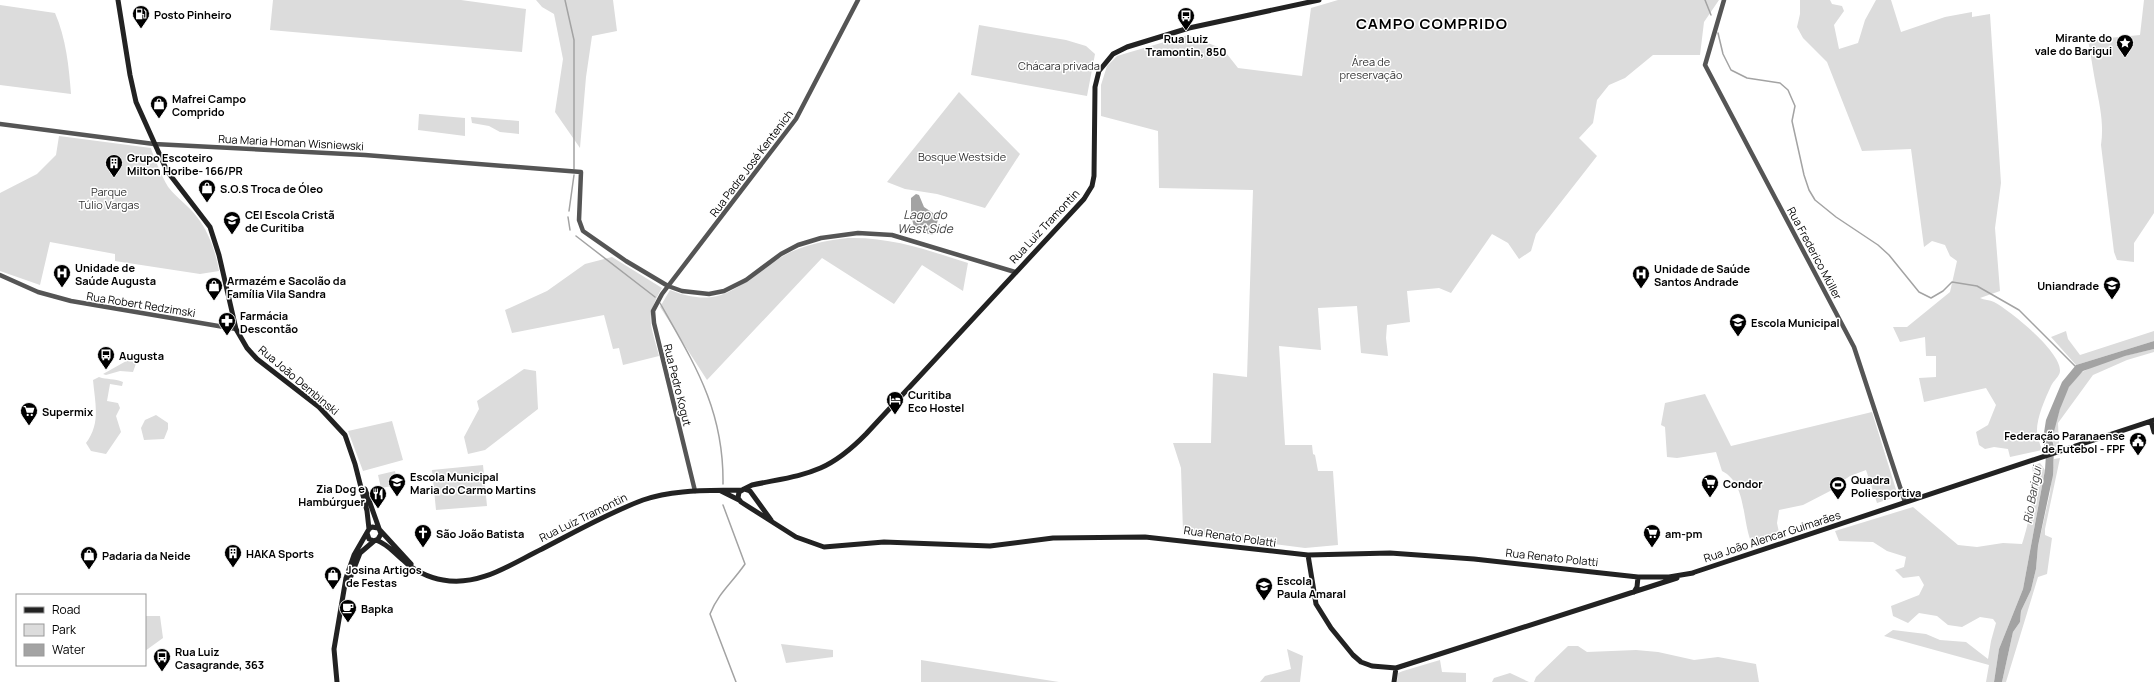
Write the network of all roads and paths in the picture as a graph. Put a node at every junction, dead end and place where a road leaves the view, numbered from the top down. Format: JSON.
{"nodes":[{"id":1,"x":118,"y":0,"type":"edge"},
{"id":2,"x":858,"y":0,"type":"edge"},
{"id":3,"x":1319,"y":0,"type":"edge"},
{"id":4,"x":1724,"y":0,"type":"edge"},
{"id":5,"x":0,"y":124,"type":"edge"},
{"id":6,"x":154,"y":144,"type":"junction"},
{"id":7,"x":1015,"y":272,"type":"junction"},
{"id":8,"x":0,"y":274,"type":"edge"},
{"id":9,"x":668,"y":286,"type":"junction"},
{"id":10,"x":236,"y":329,"type":"junction"},
{"id":11,"x":2152,"y":421,"type":"edge"},
{"id":12,"x":2154,"y":432,"type":"edge"},
{"id":13,"x":355,"y":464,"type":"junction"},
{"id":14,"x":762,"y":483,"type":"junction"},
{"id":15,"x":743,"y":490,"type":"junction"},
{"id":16,"x":696,"y":491,"type":"junction"},
{"id":17,"x":720,"y":491,"type":"junction"},
{"id":18,"x":751,"y":494,"type":"junction"},
{"id":19,"x":740,"y":501,"type":"junction"},
{"id":20,"x":1905,"y":502,"type":"junction"},
{"id":21,"x":771,"y":520,"type":"junction"},
{"id":22,"x":380,"y":529,"type":"junction"},
{"id":23,"x":368,"y":531,"type":"junction"},
{"id":24,"x":375,"y":541,"type":"junction"},
{"id":25,"x":1308,"y":555,"type":"junction"},
{"id":26,"x":416,"y":569,"type":"junction"},
{"id":27,"x":1693,"y":573,"type":"junction"},
{"id":28,"x":1638,"y":576,"type":"junction"},
{"id":29,"x":1634,"y":592,"type":"junction"},
{"id":30,"x":344,"y":593,"type":"junction"},
{"id":31,"x":1396,"y":668,"type":"junction"},
{"id":32,"x":337,"y":682,"type":"edge"},
{"id":33,"x":1394,"y":682,"type":"edge"}],
"edges":[{"from":1,"to":6,"type":"main road","name":"Rua João Dembinski"},
{"from":2,"to":9,"type":"street","name":"Rua Padre José Kentenich"},
{"from":3,"to":7,"type":"main road","name":"Rua Luiz Tramontin"},
{"from":4,"to":20,"type":"street","name":"Rua Frederico Müller"},
{"from":5,"to":6,"type":"street","name":"Rua Maria Homan Wisniewski"},
{"from":6,"to":9,"type":"street","name":"Rua Maria Homan Wisniewski"},
{"from":6,"to":10,"type":"main road","name":"Rua João Dembinski"},
{"from":7,"to":9,"type":"street"},
{"from":7,"to":14,"type":"main road","name":"Rua Luiz Tramontin"},
{"from":8,"to":10,"type":"street","name":"Rua Robert Redzimski"},
{"from":9,"to":16,"type":"street","name":"Rua Pedro Kogut"},
{"from":10,"to":13,"type":"main road","name":"Rua João Dembinski"},
{"from":11,"to":12,"type":"main road"},
{"from":11,"to":20,"type":"main road","name":"Rua João Alencar Guimarães"},
{"from":13,"to":22,"type":"main road","name":"Rua João Dembinski"},
{"from":13,"to":23,"type":"main road","name":"Rua João Dembinski"},
{"from":14,"to":15,"type":"main road","name":"Rua Luiz Tramontin"},
{"from":14,"to":18,"type":"main road","name":"Rua Luiz Tramontin"},
{"from":15,"to":17,"type":"main road","name":"Rua Luiz Tramontin"},
{"from":15,"to":18,"type":"main road"},
{"from":15,"to":19,"type":"main road"},
{"from":16,"to":17,"type":"main road","name":"Rua Luiz Tramontin"},
{"from":16,"to":26,"type":"main road","name":"Rua Luiz Tramontin"},
{"from":17,"to":19,"type":"main road","name":"Rua Luiz Tramontin"},
{"from":18,"to":19,"type":"main road"},
{"from":18,"to":21,"type":"main road","name":"Rua Renato Polatti"},
{"from":19,"to":21,"type":"main road","name":"Rua Renato Polatti"},
{"from":20,"to":27,"type":"main road","name":"Rua João Alencar Guimarães"},
{"from":21,"to":25,"type":"main road","name":"Rua Renato Polatti"},
{"from":22,"to":23,"type":"main road"},
{"from":22,"to":24,"type":"main road"},
{"from":22,"to":26,"type":"main road","name":"Rua Luiz Tramontin"},
{"from":23,"to":24,"type":"main road"},
{"from":23,"to":30,"type":"main road"},
{"from":24,"to":26,"type":"main road","name":"Rua Luiz Tramontin"},
{"from":24,"to":30,"type":"main road"},
{"from":25,"to":28,"type":"main road","name":"Rua Renato Polatti"},
{"from":25,"to":31,"type":"main road"},
{"from":27,"to":28,"type":"main road","name":"Rua Renato Polatti"},
{"from":27,"to":29,"type":"main road","name":"Rua João Alencar Guimarães"},
{"from":28,"to":29,"type":"main road"},
{"from":29,"to":31,"type":"main road","name":"Rua João Alencar Guimarães"},
{"from":30,"to":32,"type":"main road"},
{"from":31,"to":33,"type":"main road"}]}
